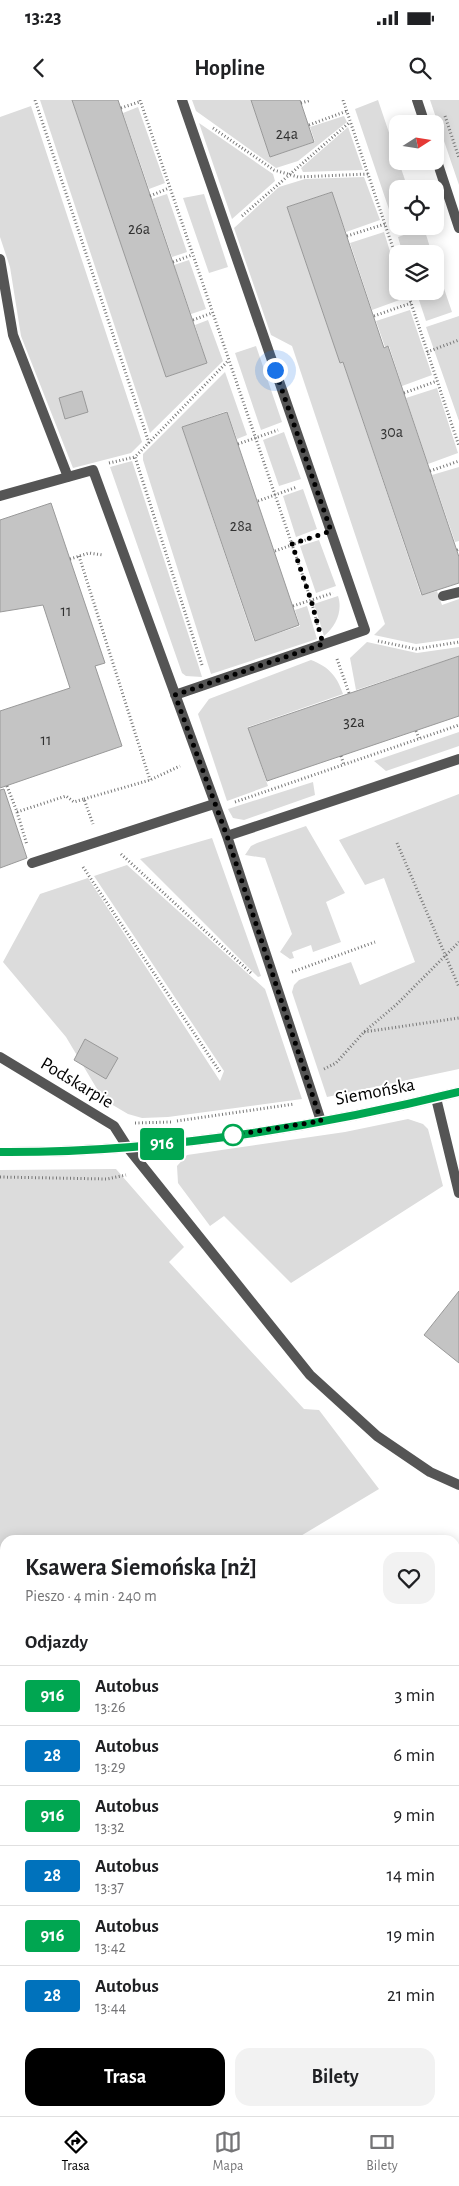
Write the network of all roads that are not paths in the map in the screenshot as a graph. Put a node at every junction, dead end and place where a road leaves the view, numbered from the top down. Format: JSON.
{"nodes":[{"id":1,"x":182,"y":100,"type":"edge"},
{"id":2,"x":417,"y":100,"type":"edge"},
{"id":3,"x":422,"y":115,"type":"edge"},
{"id":4,"x":440,"y":170,"type":"edge"},
{"id":5,"x":459,"y":228,"type":"edge"},
{"id":6,"x":0,"y":259,"type":"edge"},
{"id":7,"x":68,"y":477,"type":"junction"},
{"id":8,"x":0,"y":496,"type":"edge"},
{"id":9,"x":459,"y":592,"type":"edge"},
{"id":10,"x":443,"y":596,"type":"dead end"},
{"id":11,"x":175,"y":695,"type":"junction"},
{"id":12,"x":459,"y":759,"type":"edge"},
{"id":13,"x":215,"y":806,"type":"junction"},
{"id":14,"x":227,"y":836,"type":"junction"},
{"id":15,"x":32,"y":863,"type":"road end"},
{"id":16,"x":0,"y":1057,"type":"edge"},
{"id":17,"x":459,"y":1092,"type":"edge"},
{"id":18,"x":436,"y":1098,"type":"junction"},
{"id":19,"x":321,"y":1121,"type":"junction"},
{"id":20,"x":128,"y":1148,"type":"junction"},
{"id":21,"x":0,"y":1152,"type":"edge"},
{"id":22,"x":459,"y":1193,"type":"edge"},
{"id":23,"x":459,"y":1485,"type":"edge"}],
"edges":[{"from":1,"to":11,"type":"street"},
{"from":2,"to":3,"type":"street"},
{"from":4,"to":5,"type":"street"},
{"from":6,"to":7,"type":"street"},
{"from":7,"to":8,"type":"street"},
{"from":7,"to":11,"type":"street"},
{"from":9,"to":10,"type":"street"},
{"from":11,"to":13,"type":"street"},
{"from":12,"to":14,"type":"street"},
{"from":13,"to":14,"type":"street"},
{"from":13,"to":15,"type":"street"},
{"from":14,"to":19,"type":"street"},
{"from":16,"to":20,"type":"street","name":"Podskarpie"},
{"from":17,"to":18,"type":"street","name":"Siemońska"},
{"from":18,"to":19,"type":"street","name":"Siemońska"},
{"from":18,"to":22,"type":"street"},
{"from":19,"to":20,"type":"street","name":"Siemońska"},
{"from":20,"to":21,"type":"street","name":"Siemońska"},
{"from":20,"to":23,"type":"street","name":"Podskarpie"}]}
